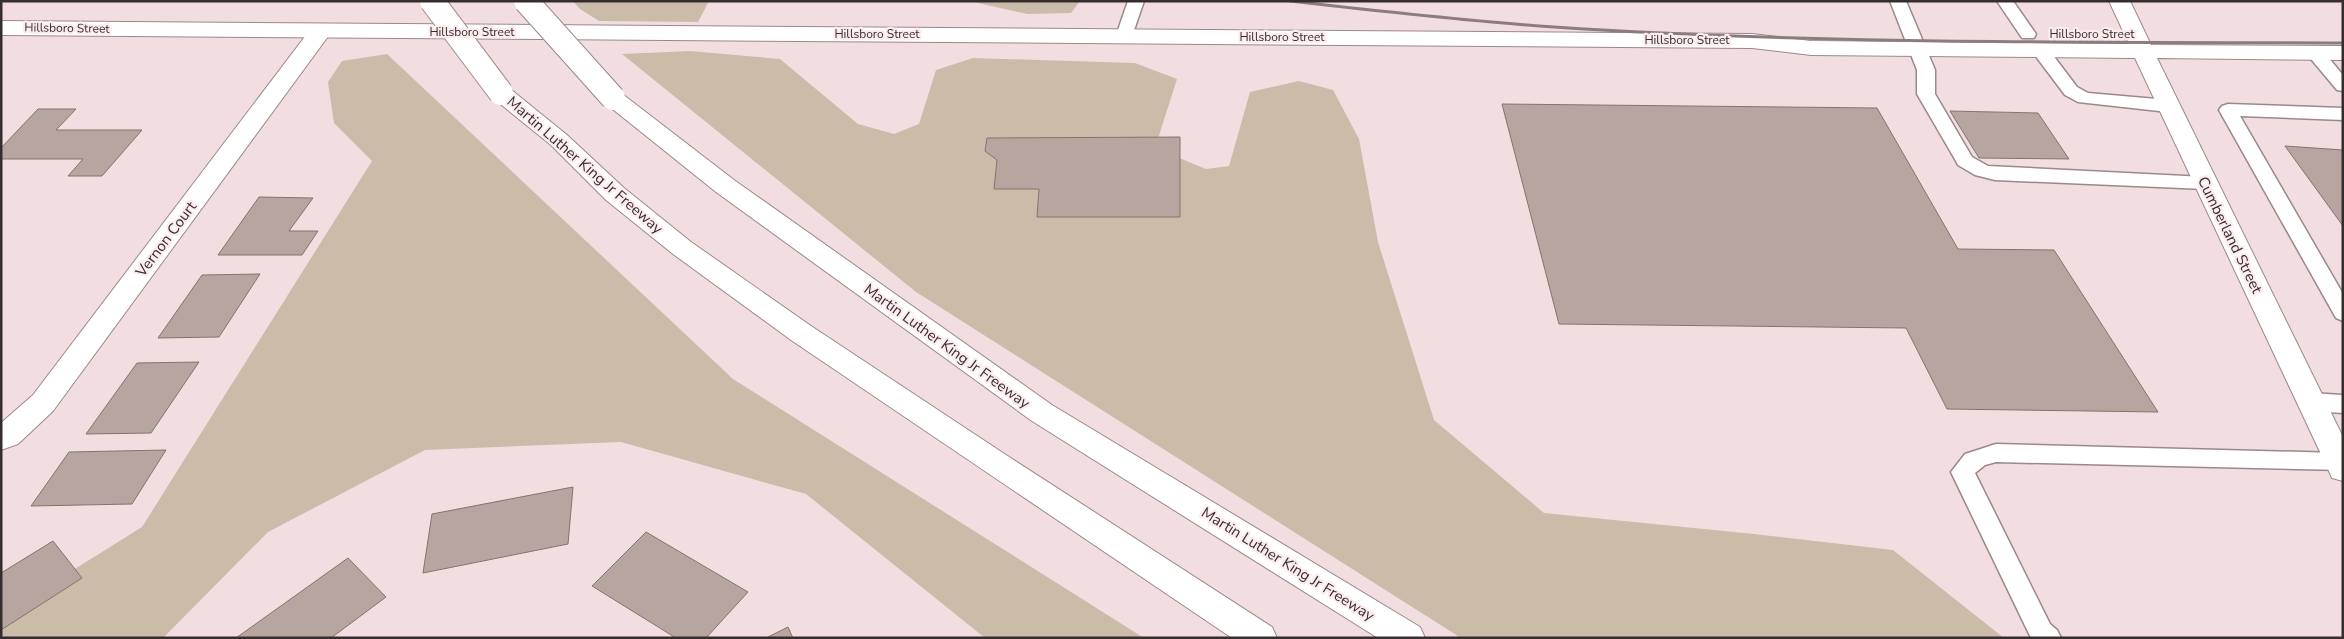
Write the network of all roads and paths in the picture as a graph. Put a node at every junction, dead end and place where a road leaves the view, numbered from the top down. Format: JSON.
{"nodes":[{"id":1,"x":432,"y":1,"type":"edge"},
{"id":2,"x":526,"y":1,"type":"edge"},
{"id":3,"x":1136,"y":1,"type":"edge"},
{"id":4,"x":1898,"y":1,"type":"edge"},
{"id":5,"x":2005,"y":1,"type":"edge"},
{"id":6,"x":2119,"y":1,"type":"edge"},
{"id":7,"x":1,"y":28,"type":"edge"},
{"id":8,"x":321,"y":31,"type":"junction"},
{"id":9,"x":1124,"y":36,"type":"junction"},
{"id":10,"x":2343,"y":36,"type":"edge"},
{"id":11,"x":1913,"y":41,"type":"junction"},
{"id":12,"x":2034,"y":42,"type":"junction"},
{"id":13,"x":2138,"y":43,"type":"junction"},
{"id":14,"x":2315,"y":53,"type":"junction"},
{"id":15,"x":2343,"y":53,"type":"edge"},
{"id":16,"x":2343,"y":86,"type":"edge"},
{"id":17,"x":2168,"y":106,"type":"junction"},
{"id":18,"x":2343,"y":114,"type":"edge"},
{"id":19,"x":2205,"y":183,"type":"junction"},
{"id":20,"x":2343,"y":313,"type":"edge"},
{"id":21,"x":2310,"y":402,"type":"junction"},
{"id":22,"x":2343,"y":404,"type":"edge"},
{"id":23,"x":1,"y":438,"type":"edge"},
{"id":24,"x":2341,"y":465,"type":"edge"},
{"id":25,"x":1260,"y":638,"type":"edge"},
{"id":26,"x":1408,"y":638,"type":"edge"},
{"id":27,"x":2048,"y":638,"type":"edge"}],
"edges":[{"from":1,"to":25,"type":"main road","name":"Martin Luther King Jr Freeway","bridge":true},
{"from":2,"to":26,"type":"main road","name":"Martin Luther King Jr Freeway","bridge":true},
{"from":3,"to":9,"type":"lane"},
{"from":4,"to":11,"type":"lane"},
{"from":5,"to":12,"type":"lane"},
{"from":6,"to":13,"type":"main road","name":"Cumberland Street"},
{"from":7,"to":8,"type":"main road","name":"Hillsboro Street"},
{"from":8,"to":9,"type":"main road","name":"Hillsboro Street"},
{"from":8,"to":23,"type":"main road","name":"Vernon Court"},
{"from":9,"to":11,"type":"main road","name":"Hillsboro Street"},
{"from":10,"to":13,"type":"main road","name":"Hillsboro Street"},
{"from":11,"to":12,"type":"main road","name":"Hillsboro Street"},
{"from":11,"to":19,"type":"lane"},
{"from":12,"to":13,"type":"main road","name":"Hillsboro Street"},
{"from":12,"to":17,"type":"lane"},
{"from":13,"to":14,"type":"main road","name":"Hillsboro Street"},
{"from":13,"to":17,"type":"main road","name":"Cumberland Street"},
{"from":14,"to":15,"type":"main road","name":"Hillsboro Street"},
{"from":14,"to":16,"type":"lane"},
{"from":17,"to":19,"type":"main road","name":"Cumberland Street"},
{"from":18,"to":20,"type":"lane"},
{"from":19,"to":21,"type":"main road","name":"Cumberland Street"},
{"from":21,"to":22,"type":"lane"},
{"from":21,"to":24,"type":"main road","name":"Cumberland Street"},
{"from":24,"to":27,"type":"lane"}]}
